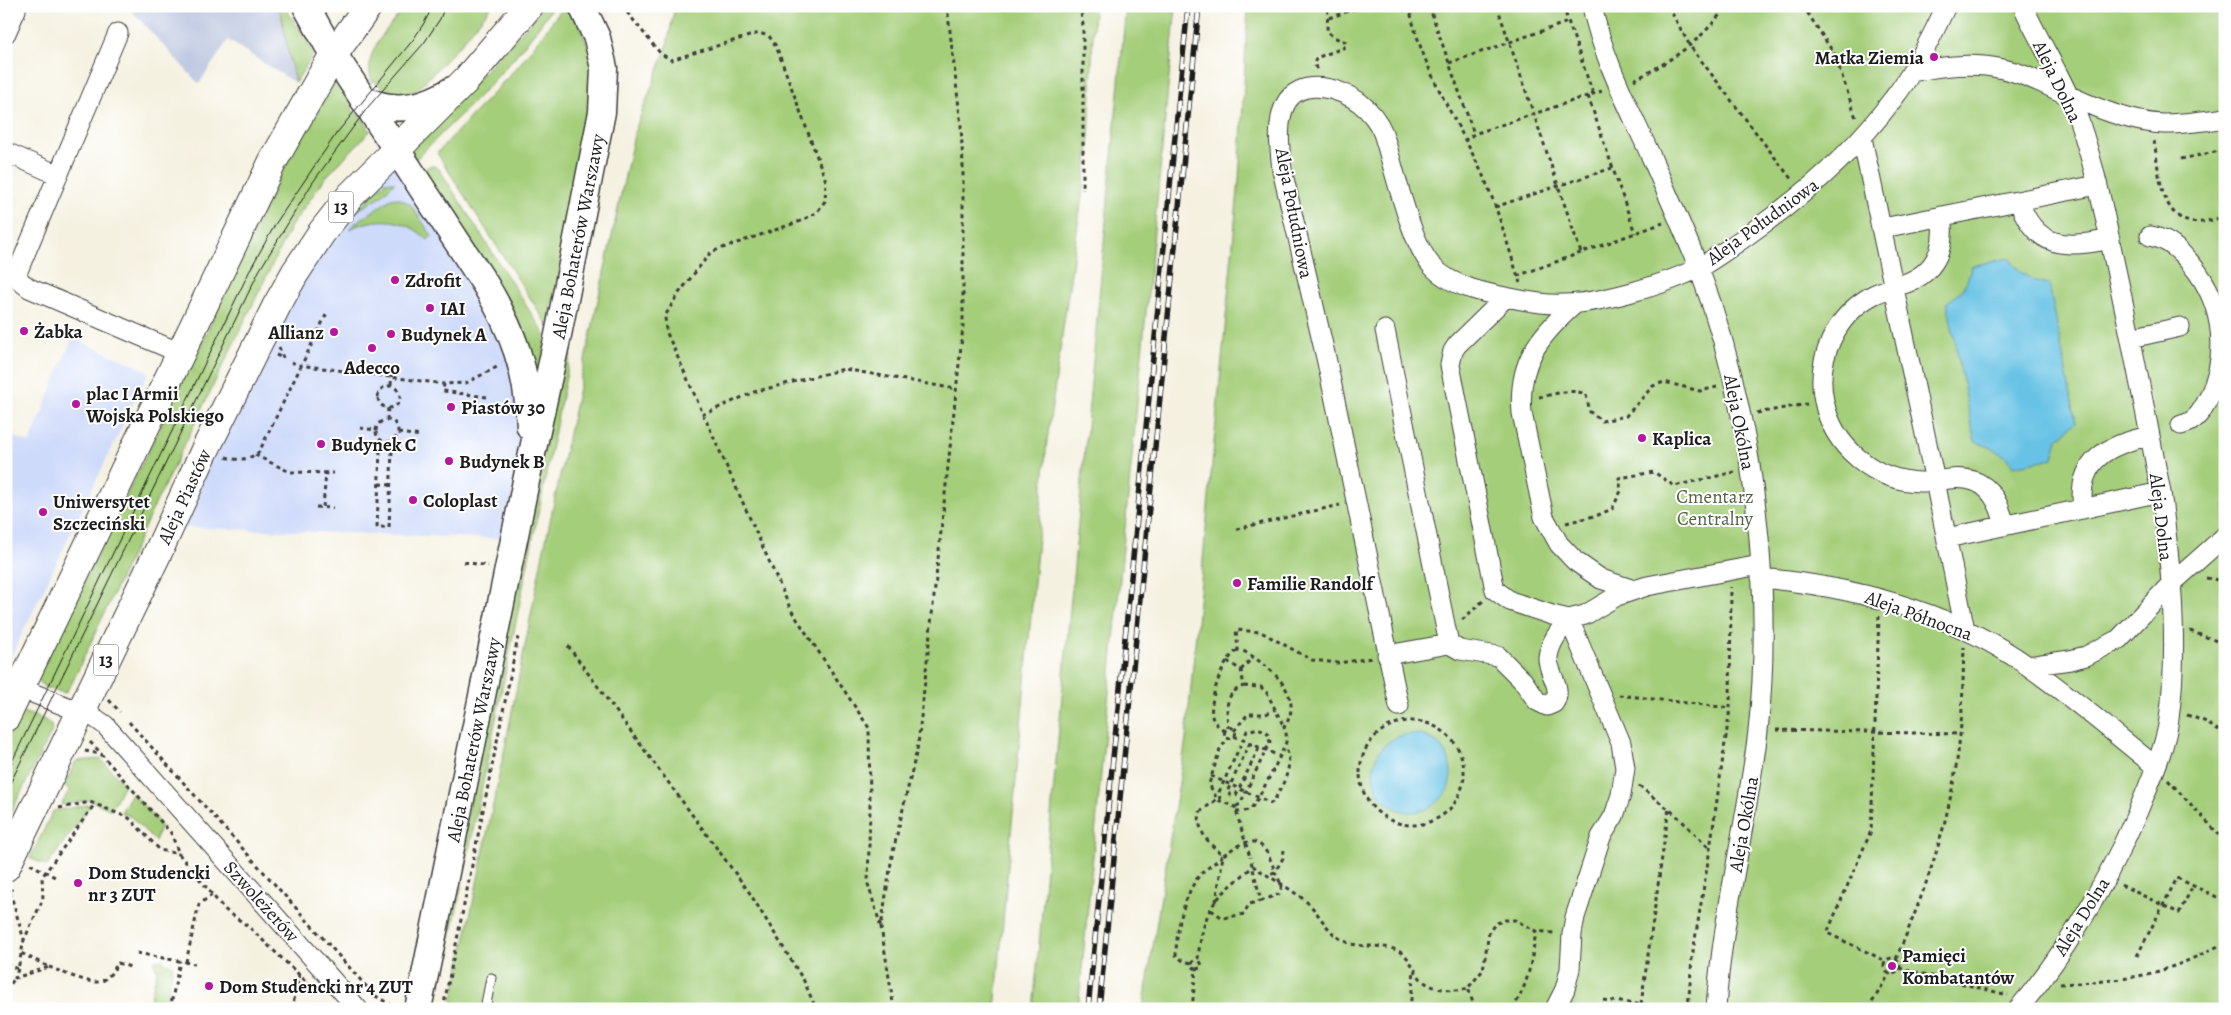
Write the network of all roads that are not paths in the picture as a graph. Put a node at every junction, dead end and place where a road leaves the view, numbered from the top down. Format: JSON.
{"nodes":[{"id":1,"x":306,"y":6,"type":"edge"},
{"id":2,"x":368,"y":6,"type":"edge"},
{"id":3,"x":530,"y":6,"type":"edge"},
{"id":4,"x":582,"y":6,"type":"edge"},
{"id":5,"x":1592,"y":6,"type":"edge"},
{"id":6,"x":1946,"y":6,"type":"edge"},
{"id":7,"x":2023,"y":6,"type":"edge"},
{"id":8,"x":14,"y":8,"type":"edge"},
{"id":9,"x":6,"y":33,"type":"edge"},
{"id":10,"x":118,"y":33,"type":"dead end"},
{"id":11,"x":334,"y":54,"type":"junction"},
{"id":12,"x":1912,"y":72,"type":"junction"},
{"id":13,"x":466,"y":80,"type":"junction"},
{"id":14,"x":2069,"y":96,"type":"junction"},
{"id":15,"x":363,"y":99,"type":"junction"},
{"id":16,"x":2225,"y":118,"type":"edge"},
{"id":17,"x":1862,"y":138,"type":"junction"},
{"id":18,"x":396,"y":149,"type":"junction"},
{"id":19,"x":6,"y":152,"type":"edge"},
{"id":20,"x":58,"y":174,"type":"junction"},
{"id":21,"x":2097,"y":185,"type":"junction"},
{"id":22,"x":2019,"y":201,"type":"junction"},
{"id":23,"x":1941,"y":216,"type":"junction"},
{"id":24,"x":1883,"y":228,"type":"junction"},
{"id":25,"x":2150,"y":236,"type":"dead end"},
{"id":26,"x":2116,"y":242,"type":"junction"},
{"id":27,"x":1699,"y":267,"type":"junction"},
{"id":28,"x":1895,"y":286,"type":"junction"},
{"id":29,"x":1506,"y":297,"type":"junction"},
{"id":30,"x":1576,"y":304,"type":"junction"},
{"id":31,"x":2222,"y":318,"type":"edge"},
{"id":32,"x":2180,"y":327,"type":"dead end"},
{"id":33,"x":1385,"y":330,"type":"dead end"},
{"id":34,"x":2131,"y":338,"type":"junction"},
{"id":35,"x":180,"y":353,"type":"junction"},
{"id":36,"x":2161,"y":431,"type":"junction"},
{"id":37,"x":529,"y":470,"type":"junction"},
{"id":38,"x":1936,"y":481,"type":"junction"},
{"id":39,"x":2161,"y":492,"type":"junction"},
{"id":40,"x":2083,"y":509,"type":"junction"},
{"id":41,"x":2005,"y":526,"type":"junction"},
{"id":42,"x":2225,"y":536,"type":"edge"},
{"id":43,"x":1947,"y":538,"type":"junction"},
{"id":44,"x":1760,"y":572,"type":"junction"},
{"id":45,"x":2170,"y":585,"type":"junction"},
{"id":46,"x":1634,"y":590,"type":"junction"},
{"id":47,"x":1569,"y":619,"type":"junction"},
{"id":48,"x":1965,"y":630,"type":"junction"},
{"id":49,"x":1448,"y":639,"type":"junction"},
{"id":50,"x":1388,"y":655,"type":"junction"},
{"id":51,"x":2028,"y":666,"type":"junction"},
{"id":52,"x":20,"y":688,"type":"junction"},
{"id":53,"x":1399,"y":706,"type":"dead end"},
{"id":54,"x":6,"y":717,"type":"edge"},
{"id":55,"x":83,"y":725,"type":"junction"},
{"id":56,"x":2156,"y":767,"type":"junction"},
{"id":57,"x":14,"y":873,"type":"edge"},
{"id":58,"x":491,"y":978,"type":"dead end"},
{"id":59,"x":2022,"y":1004,"type":"edge"},
{"id":60,"x":358,"y":1009,"type":"edge"},
{"id":61,"x":418,"y":1009,"type":"edge"},
{"id":62,"x":485,"y":1009,"type":"edge"},
{"id":63,"x":1555,"y":1009,"type":"edge"},
{"id":64,"x":1716,"y":1009,"type":"edge"}],
"edges":[{"from":1,"to":11,"type":"street","name":"Aleja Bohaterów Warszawy"},
{"from":2,"to":11,"type":"main road"},
{"from":3,"to":13,"type":"main road","number":"13"},
{"from":4,"to":37,"type":"street","name":"Aleja Bohaterów Warszawy"},
{"from":5,"to":27,"type":"street","name":"Aleja Okólna"},
{"from":6,"to":12,"type":"street","name":"Aleja Południowa"},
{"from":7,"to":14,"type":"street","name":"Aleja Dolna"},
{"from":8,"to":9,"type":"street"},
{"from":10,"to":20,"type":"street"},
{"from":11,"to":15,"type":"street","name":"Aleja Bohaterów Warszawy"},
{"from":11,"to":35,"type":"main road"},
{"from":12,"to":14,"type":"street"},
{"from":12,"to":17,"type":"street","name":"Aleja Południowa"},
{"from":13,"to":15,"type":"street"},
{"from":13,"to":18,"type":"main road","number":"13"},
{"from":14,"to":16,"type":"street"},
{"from":14,"to":21,"type":"street","name":"Aleja Dolna"},
{"from":15,"to":18,"type":"street","name":"Aleja Bohaterów Warszawy"},
{"from":17,"to":24,"type":"street"},
{"from":17,"to":27,"type":"street","name":"Aleja Południowa"},
{"from":18,"to":37,"type":"street","name":"Aleja Bohaterów Warszawy"},
{"from":18,"to":55,"type":"main road","name":"Aleja Piastów","number":"13"},
{"from":19,"to":20,"type":"street"},
{"from":20,"to":35,"type":"street"},
{"from":21,"to":22,"type":"street"},
{"from":21,"to":26,"type":"street","name":"Aleja Dolna"},
{"from":22,"to":23,"type":"street"},
{"from":22,"to":26,"type":"street"},
{"from":23,"to":24,"type":"street"},
{"from":23,"to":28,"type":"street"},
{"from":24,"to":28,"type":"street"},
{"from":25,"to":31,"type":"street"},
{"from":26,"to":34,"type":"street","name":"Aleja Dolna"},
{"from":27,"to":30,"type":"street","name":"Aleja Południowa"},
{"from":27,"to":44,"type":"street","name":"Aleja Okólna"},
{"from":28,"to":38,"type":"street"},
{"from":28,"to":38,"type":"street"},
{"from":29,"to":30,"type":"street","name":"Aleja Południowa"},
{"from":29,"to":47,"type":"street"},
{"from":29,"to":50,"type":"street","name":"Aleja Południowa"},
{"from":30,"to":46,"type":"street"},
{"from":31,"to":36,"type":"street"},
{"from":32,"to":34,"type":"street"},
{"from":33,"to":49,"type":"street"},
{"from":34,"to":36,"type":"street","name":"Aleja Dolna"},
{"from":35,"to":52,"type":"main road"},
{"from":36,"to":39,"type":"street","name":"Aleja Dolna"},
{"from":36,"to":40,"type":"street"},
{"from":37,"to":61,"type":"street","name":"Aleja Bohaterów Warszawy"},
{"from":38,"to":41,"type":"street"},
{"from":38,"to":43,"type":"street"},
{"from":39,"to":40,"type":"street"},
{"from":39,"to":45,"type":"street","name":"Aleja Dolna"},
{"from":40,"to":41,"type":"street"},
{"from":41,"to":43,"type":"street"},
{"from":42,"to":45,"type":"street"},
{"from":43,"to":48,"type":"street"},
{"from":44,"to":46,"type":"street","name":"Aleja Północna"},
{"from":44,"to":48,"type":"street","name":"Aleja Północna"},
{"from":44,"to":64,"type":"street","name":"Aleja Okólna"},
{"from":45,"to":51,"type":"street"},
{"from":45,"to":56,"type":"street","name":"Aleja Dolna"},
{"from":46,"to":47,"type":"street","name":"Aleja Północna"},
{"from":47,"to":49,"type":"street"},
{"from":47,"to":63,"type":"street"},
{"from":48,"to":51,"type":"street","name":"Aleja Północna"},
{"from":49,"to":50,"type":"street"},
{"from":50,"to":53,"type":"street","name":"Aleja Południowa"},
{"from":51,"to":56,"type":"street","name":"Aleja Północna"},
{"from":52,"to":54,"type":"main road"},
{"from":52,"to":55,"type":"street"},
{"from":55,"to":57,"type":"main road","name":"Aleja Piastów","number":"13"},
{"from":55,"to":60,"type":"street","name":"Szwoleżerów"},
{"from":56,"to":59,"type":"street","name":"Aleja Dolna"},
{"from":58,"to":62,"type":"lane"}]}
